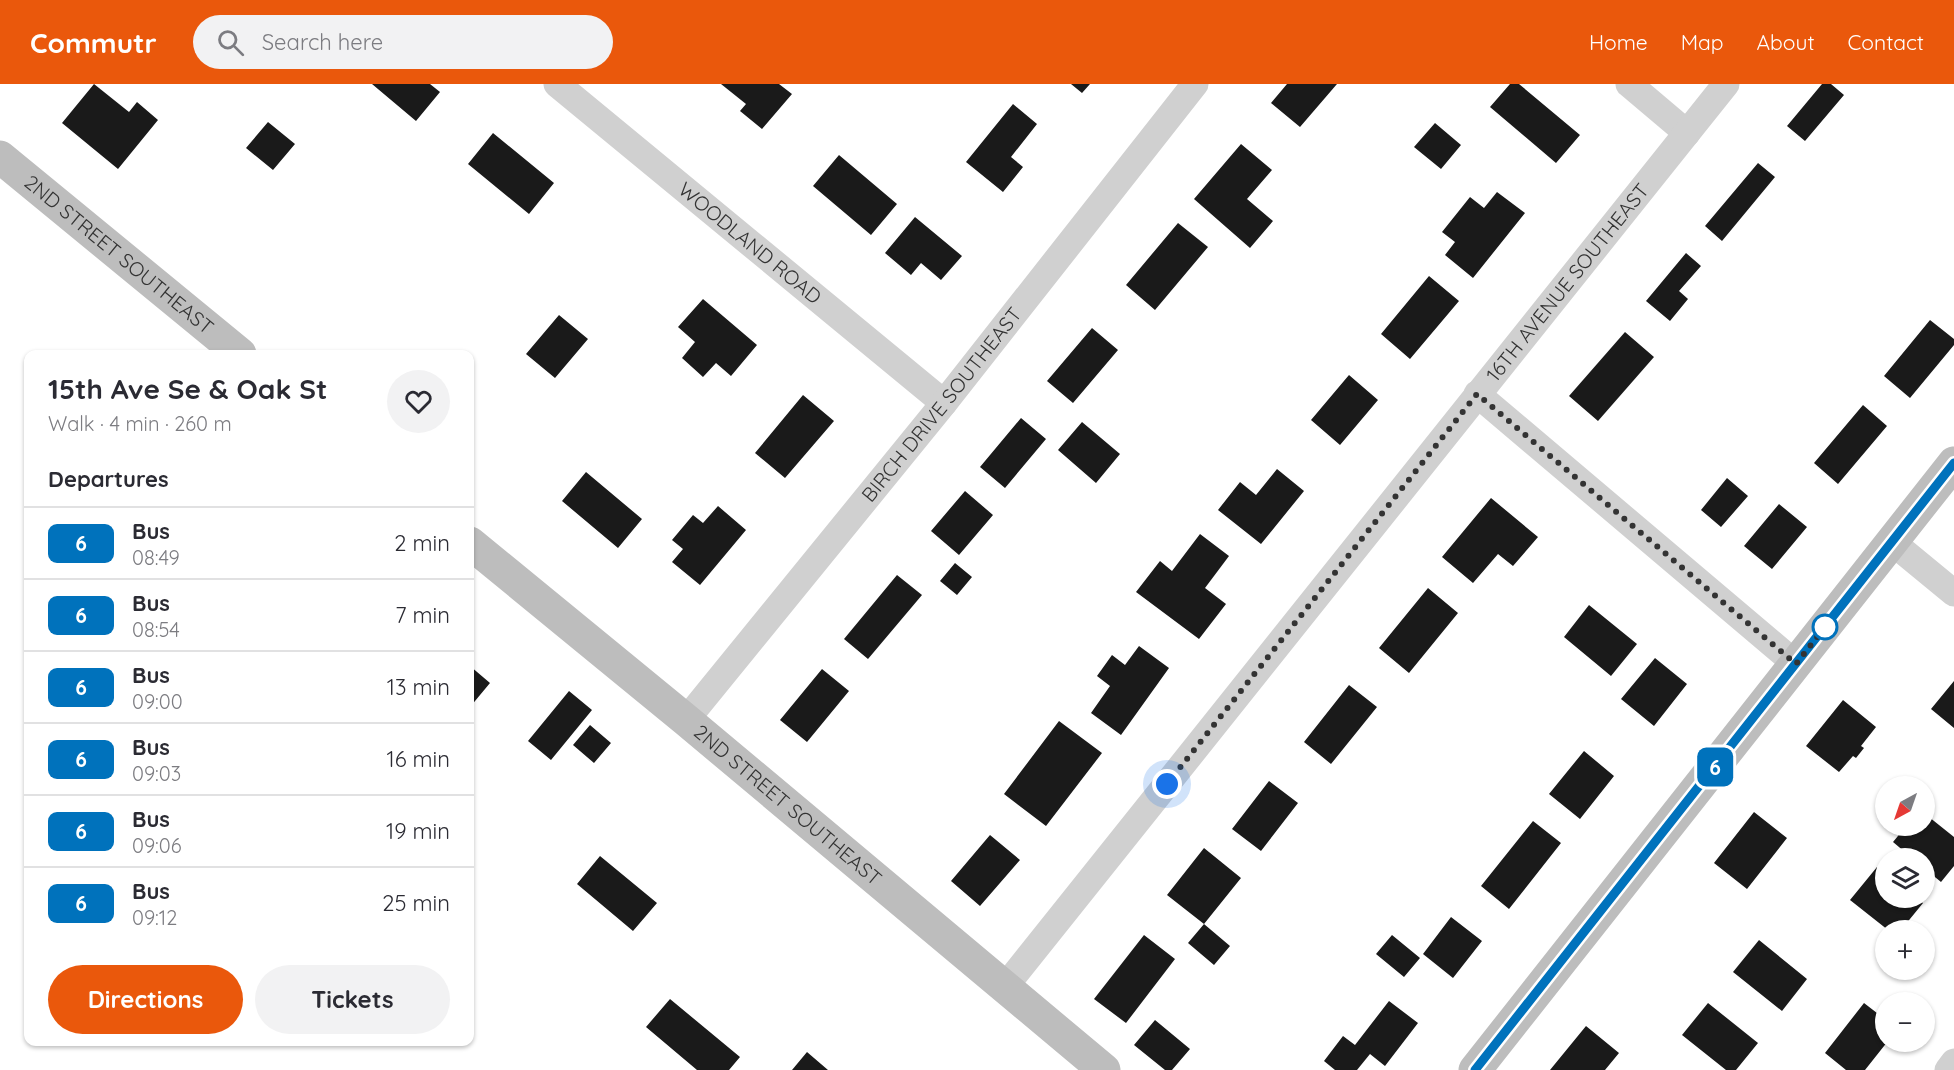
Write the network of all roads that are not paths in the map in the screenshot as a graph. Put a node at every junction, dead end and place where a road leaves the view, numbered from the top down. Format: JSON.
{"nodes":[{"id":1,"x":557,"y":84,"type":"edge"},
{"id":2,"x":1196,"y":84,"type":"edge"},
{"id":3,"x":1629,"y":84,"type":"edge"},
{"id":4,"x":1726,"y":84,"type":"edge"},
{"id":5,"x":1687,"y":133,"type":"junction"},
{"id":6,"x":0,"y":157,"type":"edge"},
{"id":7,"x":235,"y":350,"type":"edge"},
{"id":8,"x":1477,"y":394,"type":"junction"},
{"id":9,"x":944,"y":403,"type":"junction"},
{"id":10,"x":1954,"y":463,"type":"edge"},
{"id":11,"x":1892,"y":542,"type":"junction"},
{"id":12,"x":474,"y":546,"type":"edge"},
{"id":13,"x":1954,"y":592,"type":"edge"},
{"id":14,"x":1796,"y":664,"type":"junction"},
{"id":15,"x":686,"y":720,"type":"junction"},
{"id":16,"x":1005,"y":988,"type":"junction"},
{"id":17,"x":1954,"y":1062,"type":"edge"},
{"id":18,"x":1104,"y":1070,"type":"edge"},
{"id":19,"x":1475,"y":1070,"type":"edge"},
{"id":20,"x":1948,"y":1070,"type":"edge"}],
"edges":[{"from":1,"to":9,"type":"street","name":"WOODLAND ROAD"},
{"from":2,"to":9,"type":"street","name":"BIRCH DRIVE SOUTHEAST"},
{"from":3,"to":5,"type":"street"},
{"from":4,"to":5,"type":"street","name":"16TH AVENUE SOUTHEAST"},
{"from":5,"to":8,"type":"street","name":"16TH AVENUE SOUTHEAST"},
{"from":6,"to":7,"type":"street","name":"2ND STREET SOUTHEAST"},
{"from":8,"to":14,"type":"street"},
{"from":8,"to":16,"type":"street","name":"16TH AVENUE SOUTHEAST"},
{"from":9,"to":15,"type":"street","name":"BIRCH DRIVE SOUTHEAST"},
{"from":10,"to":11,"type":"street"},
{"from":11,"to":13,"type":"street"},
{"from":11,"to":14,"type":"street"},
{"from":12,"to":15,"type":"street","name":"2ND STREET SOUTHEAST"},
{"from":14,"to":19,"type":"street"},
{"from":15,"to":16,"type":"street","name":"2ND STREET SOUTHEAST"},
{"from":16,"to":18,"type":"street","name":"2ND STREET SOUTHEAST"},
{"from":17,"to":20,"type":"street"}]}
